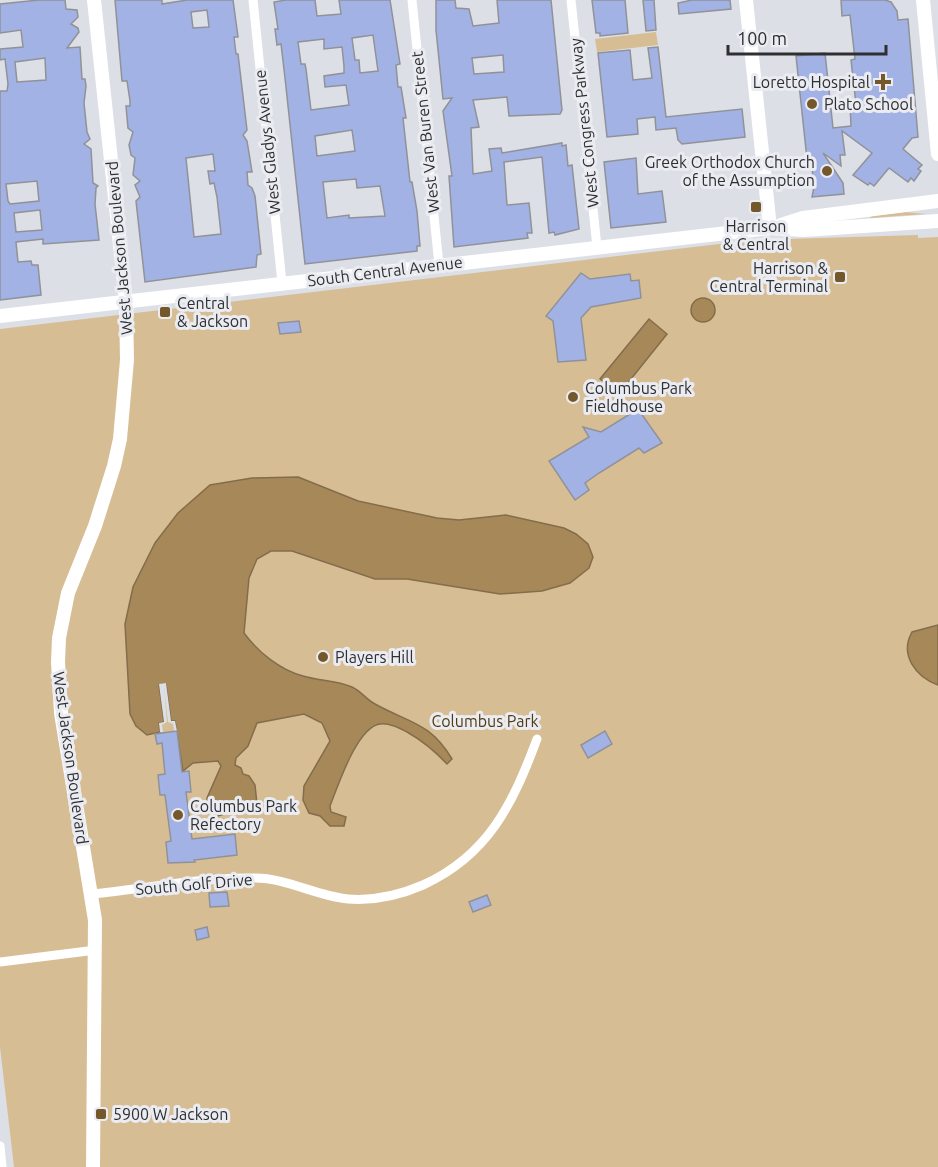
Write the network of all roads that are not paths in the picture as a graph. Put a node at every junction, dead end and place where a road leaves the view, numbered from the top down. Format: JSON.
{"nodes":[{"id":1,"x":94,"y":0,"type":"edge"},
{"id":2,"x":253,"y":0,"type":"edge"},
{"id":3,"x":412,"y":0,"type":"edge"},
{"id":4,"x":571,"y":0,"type":"edge"},
{"id":5,"x":746,"y":0,"type":"edge"},
{"id":6,"x":923,"y":0,"type":"edge"},
{"id":7,"x":938,"y":154,"type":"edge"},
{"id":8,"x":938,"y":201,"type":"edge"},
{"id":9,"x":938,"y":221,"type":"edge"},
{"id":10,"x":770,"y":228,"type":"junction"},
{"id":11,"x":597,"y":246,"type":"junction"},
{"id":12,"x":439,"y":265,"type":"junction"},
{"id":13,"x":282,"y":283,"type":"junction"},
{"id":14,"x":126,"y":302,"type":"junction"},
{"id":15,"x":0,"y":316,"type":"edge"},
{"id":16,"x":537,"y":739,"type":"dead end"},
{"id":17,"x":92,"y":894,"type":"junction"},
{"id":18,"x":96,"y":951,"type":"junction"},
{"id":19,"x":0,"y":962,"type":"edge"},
{"id":20,"x":0,"y":1146,"type":"edge"},
{"id":21,"x":2,"y":1167,"type":"edge"},
{"id":22,"x":93,"y":1167,"type":"edge"}],
"edges":[{"from":1,"to":14,"type":"street","name":"West Jackson Boulevard"},
{"from":2,"to":13,"type":"street","name":"West Gladys Avenue"},
{"from":3,"to":12,"type":"street","name":"West Van Buren Street"},
{"from":4,"to":11,"type":"street","name":"West Congress Parkway"},
{"from":5,"to":10,"type":"street"},
{"from":6,"to":7,"type":"street"},
{"from":8,"to":10,"type":"street","name":"South Central Avenue"},
{"from":9,"to":10,"type":"street","name":"South Central Avenue"},
{"from":10,"to":11,"type":"street","name":"South Central Avenue"},
{"from":11,"to":12,"type":"street","name":"South Central Avenue"},
{"from":12,"to":13,"type":"street","name":"South Central Avenue"},
{"from":13,"to":14,"type":"street","name":"South Central Avenue"},
{"from":14,"to":15,"type":"street","name":"South Central Avenue"},
{"from":14,"to":17,"type":"street","name":"West Jackson Boulevard"},
{"from":16,"to":17,"type":"street","name":"South Golf Drive"},
{"from":17,"to":18,"type":"street","name":"West Jackson Boulevard"},
{"from":18,"to":19,"type":"street"},
{"from":18,"to":22,"type":"street","name":"West Jackson Boulevard"},
{"from":20,"to":21,"type":"street"}]}
